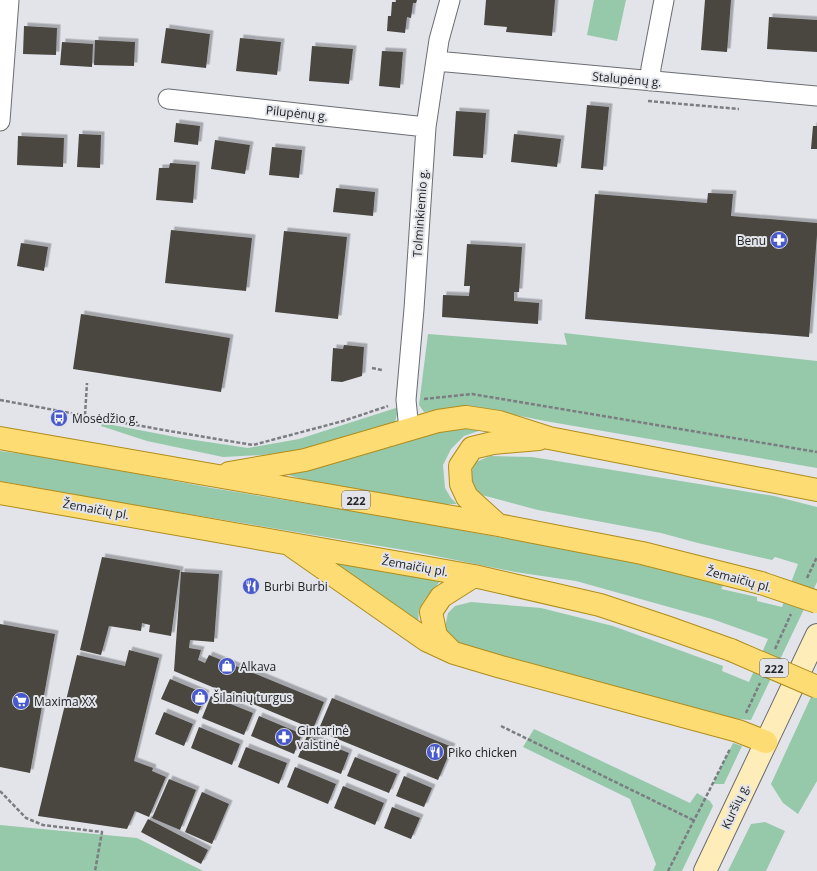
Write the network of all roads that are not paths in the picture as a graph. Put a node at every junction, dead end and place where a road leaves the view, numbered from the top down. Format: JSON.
{"nodes":[{"id":1,"x":9,"y":0,"type":"edge"},
{"id":2,"x":450,"y":0,"type":"edge"},
{"id":3,"x":664,"y":0,"type":"edge"},
{"id":4,"x":436,"y":61,"type":"junction"},
{"id":5,"x":650,"y":81,"type":"junction"},
{"id":6,"x":817,"y":96,"type":"edge"},
{"id":7,"x":1,"y":99,"type":"edge"},
{"id":8,"x":168,"y":99,"type":"dead end"},
{"id":9,"x":0,"y":121,"type":"edge"},
{"id":10,"x":426,"y":127,"type":"junction"},
{"id":11,"x":409,"y":429,"type":"junction"},
{"id":12,"x":0,"y":438,"type":"edge"},
{"id":13,"x":549,"y":438,"type":"junction"},
{"id":14,"x":214,"y":476,"type":"junction"},
{"id":15,"x":817,"y":490,"type":"edge"},
{"id":16,"x":0,"y":492,"type":"edge"},
{"id":17,"x":498,"y":525,"type":"junction"},
{"id":18,"x":287,"y":543,"type":"junction"},
{"id":19,"x":474,"y":576,"type":"junction"},
{"id":20,"x":817,"y":602,"type":"edge"},
{"id":21,"x":817,"y":635,"type":"edge"},
{"id":22,"x":454,"y":653,"type":"junction"},
{"id":23,"x":817,"y":687,"type":"edge"},
{"id":24,"x":766,"y":742,"type":"junction"},
{"id":25,"x":705,"y":871,"type":"edge"}],
"edges":[{"from":1,"to":7,"type":"street"},
{"from":2,"to":4,"type":"street","name":"Tolminkiemio g."},
{"from":3,"to":5,"type":"street"},
{"from":4,"to":5,"type":"street","name":"Stalupėnų g."},
{"from":4,"to":10,"type":"street","name":"Tolminkiemio g."},
{"from":5,"to":6,"type":"street","name":"Stalupėnų g."},
{"from":7,"to":9,"type":"street"},
{"from":8,"to":10,"type":"street","name":"Pilupėnų g."},
{"from":10,"to":11,"type":"street","name":"Tolminkiemio g."},
{"from":11,"to":13,"type":"main road"},
{"from":11,"to":14,"type":"main road"},
{"from":12,"to":14,"type":"main road","name":"Žemaičių pl.","number":"222"},
{"from":13,"to":15,"type":"main road"},
{"from":13,"to":17,"type":"main road"},
{"from":14,"to":17,"type":"main road","name":"Žemaičių pl.","number":"222"},
{"from":16,"to":18,"type":"main road","name":"Žemaičių pl.","number":"222"},
{"from":17,"to":20,"type":"main road","name":"Žemaičių pl.","number":"222","bridge":true},
{"from":18,"to":19,"type":"main road","name":"Žemaičių pl.","number":"222"},
{"from":18,"to":22,"type":"main road"},
{"from":19,"to":22,"type":"main road"},
{"from":19,"to":23,"type":"main road","name":"Žemaičių pl.","number":"222","bridge":true},
{"from":21,"to":24,"type":"main road","name":"Kuršių g."},
{"from":22,"to":24,"type":"main road"},
{"from":24,"to":25,"type":"main road","name":"Kuršių g."}]}
